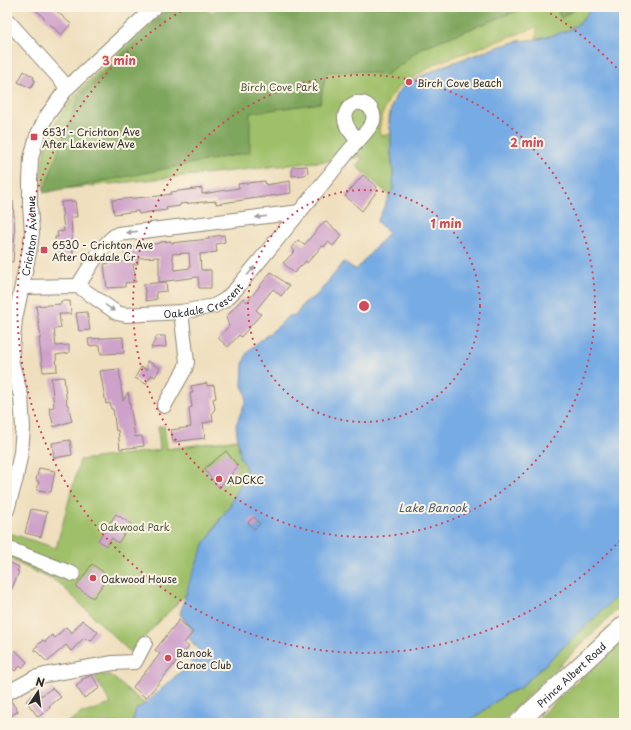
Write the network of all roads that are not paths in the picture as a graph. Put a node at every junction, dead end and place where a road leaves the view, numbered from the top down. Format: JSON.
{"nodes":[{"id":1,"x":156,"y":7,"type":"edge"},
{"id":2,"x":7,"y":20,"type":"edge"},
{"id":3,"x":67,"y":88,"type":"junction"},
{"id":4,"x":357,"y":140,"type":"dead end"},
{"id":5,"x":300,"y":212,"type":"junction"},
{"id":6,"x":78,"y":286,"type":"junction"},
{"id":7,"x":22,"y":287,"type":"junction"},
{"id":8,"x":181,"y":312,"type":"junction"},
{"id":9,"x":11,"y":320,"type":"edge"},
{"id":10,"x":9,"y":358,"type":"edge"},
{"id":11,"x":164,"y":406,"type":"dead end"},
{"id":12,"x":7,"y":510,"type":"edge"},
{"id":13,"x":7,"y":548,"type":"edge"},
{"id":14,"x":73,"y":574,"type":"dead end"},
{"id":15,"x":624,"y":625,"type":"edge"},
{"id":16,"x":146,"y":643,"type":"dead end"},
{"id":17,"x":7,"y":694,"type":"edge"},
{"id":18,"x":518,"y":723,"type":"edge"}],
"edges":[{"from":1,"to":3,"type":"street","name":"Crichton Avenue"},
{"from":2,"to":3,"type":"street"},
{"from":3,"to":7,"type":"street","name":"Crichton Avenue"},
{"from":4,"to":5,"type":"street","name":"Oakdale Crescent"},
{"from":5,"to":6,"type":"street","one_way":true},
{"from":8,"to":5,"type":"street","name":"Oakdale Crescent","one_way":true},
{"from":6,"to":7,"type":"street"},
{"from":6,"to":8,"type":"street","name":"Oakdale Crescent","one_way":true},
{"from":7,"to":9,"type":"street","name":"Crichton Avenue"},
{"from":8,"to":11,"type":"street"},
{"from":9,"to":10,"type":"street","name":"Crichton Avenue"},
{"from":10,"to":12,"type":"street","name":"Crichton Avenue"},
{"from":13,"to":14,"type":"street"},
{"from":15,"to":18,"type":"main road","name":"Prince Albert Road"},
{"from":16,"to":17,"type":"street"}]}
